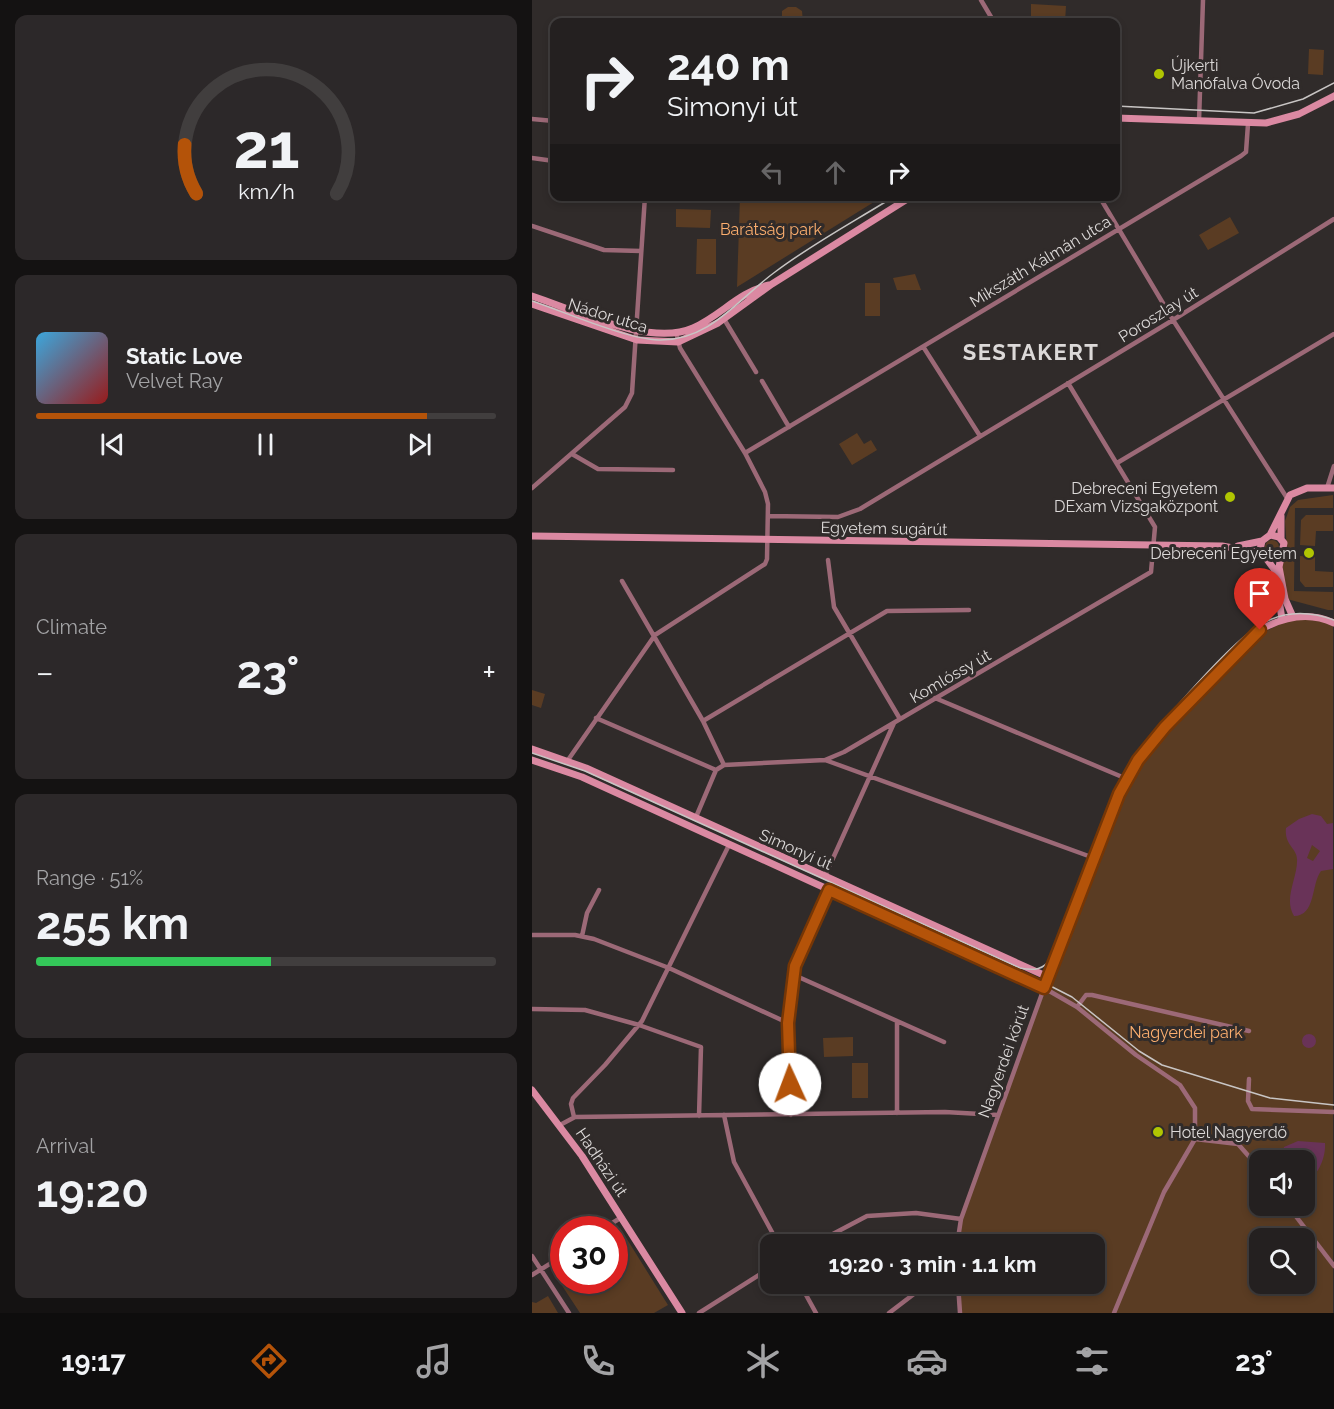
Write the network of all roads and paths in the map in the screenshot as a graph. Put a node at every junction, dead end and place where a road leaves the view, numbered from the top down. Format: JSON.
{"nodes":[{"id":1,"x":981,"y":0,"type":"edge"},
{"id":2,"x":1203,"y":0,"type":"edge"},
{"id":3,"x":992,"y":18,"type":"edge"},
{"id":4,"x":1333,"y":96,"type":"edge"},
{"id":5,"x":1120,"y":118,"type":"edge"},
{"id":6,"x":532,"y":119,"type":"edge"},
{"id":7,"x":550,"y":121,"type":"edge"},
{"id":8,"x":1199,"y":121,"type":"junction"},
{"id":9,"x":1248,"y":124,"type":"junction"},
{"id":10,"x":532,"y":158,"type":"edge"},
{"id":11,"x":550,"y":160,"type":"edge"},
{"id":12,"x":645,"y":201,"type":"edge"},
{"id":13,"x":904,"y":201,"type":"edge"},
{"id":14,"x":1102,"y":201,"type":"edge"},
{"id":15,"x":1333,"y":219,"type":"edge"},
{"id":16,"x":532,"y":226,"type":"edge"},
{"id":17,"x":1119,"y":230,"type":"junction"},
{"id":18,"x":642,"y":251,"type":"junction"},
{"id":19,"x":772,"y":285,"type":"junction"},
{"id":20,"x":532,"y":296,"type":"edge"},
{"id":21,"x":532,"y":304,"type":"edge"},
{"id":22,"x":724,"y":319,"type":"junction"},
{"id":23,"x":1173,"y":320,"type":"junction"},
{"id":24,"x":638,"y":331,"type":"junction"},
{"id":25,"x":676,"y":332,"type":"junction"},
{"id":26,"x":1333,"y":334,"type":"edge"},
{"id":27,"x":637,"y":340,"type":"junction"},
{"id":28,"x":678,"y":342,"type":"junction"},
{"id":29,"x":924,"y":348,"type":"junction"},
{"id":30,"x":756,"y":372,"type":"dead end"},
{"id":31,"x":762,"y":381,"type":"dead end"},
{"id":32,"x":1068,"y":383,"type":"junction"},
{"id":33,"x":1224,"y":401,"type":"junction"},
{"id":34,"x":789,"y":428,"type":"junction"},
{"id":35,"x":980,"y":436,"type":"junction"},
{"id":36,"x":745,"y":453,"type":"junction"},
{"id":37,"x":572,"y":454,"type":"junction"},
{"id":38,"x":1117,"y":463,"type":"junction"},
{"id":39,"x":1333,"y":466,"type":"edge"},
{"id":40,"x":673,"y":470,"type":"dead end"},
{"id":41,"x":532,"y":488,"type":"edge"},
{"id":42,"x":1330,"y":488,"type":"edge"},
{"id":43,"x":1287,"y":498,"type":"junction"},
{"id":44,"x":1281,"y":513,"type":"junction"},
{"id":45,"x":768,"y":516,"type":"junction"},
{"id":46,"x":1270,"y":535,"type":"junction"},
{"id":47,"x":532,"y":536,"type":"edge"},
{"id":48,"x":1281,"y":538,"type":"junction"},
{"id":49,"x":768,"y":540,"type":"junction"},
{"id":50,"x":1262,"y":541,"type":"junction"},
{"id":51,"x":1153,"y":546,"type":"junction"},
{"id":52,"x":1236,"y":546,"type":"junction"},
{"id":53,"x":1261,"y":553,"type":"junction"},
{"id":54,"x":1280,"y":556,"type":"junction"},
{"id":55,"x":1267,"y":558,"type":"junction"},
{"id":56,"x":828,"y":561,"type":"dead end"},
{"id":57,"x":622,"y":581,"type":"dead end"},
{"id":58,"x":969,"y":610,"type":"dead end"},
{"id":59,"x":1293,"y":617,"type":"junction"},
{"id":60,"x":1282,"y":619,"type":"junction"},
{"id":61,"x":1333,"y":623,"type":"edge"},
{"id":62,"x":850,"y":634,"type":"junction"},
{"id":63,"x":655,"y":635,"type":"junction"},
{"id":64,"x":935,"y":698,"type":"junction"},
{"id":65,"x":596,"y":718,"type":"junction"},
{"id":66,"x":897,"y":720,"type":"junction"},
{"id":67,"x":703,"y":721,"type":"junction"},
{"id":68,"x":532,"y":749,"type":"edge"},
{"id":69,"x":532,"y":760,"type":"edge"},
{"id":70,"x":568,"y":760,"type":"junction"},
{"id":71,"x":825,"y":760,"type":"junction"},
{"id":72,"x":724,"y":765,"type":"junction"},
{"id":73,"x":716,"y":770,"type":"junction"},
{"id":74,"x":870,"y":776,"type":"junction"},
{"id":75,"x":1127,"y":779,"type":"junction"},
{"id":76,"x":696,"y":817,"type":"junction"},
{"id":77,"x":729,"y":845,"type":"junction"},
{"id":78,"x":1094,"y":858,"type":"junction"},
{"id":79,"x":825,"y":876,"type":"junction"},
{"id":80,"x":599,"y":890,"type":"dead end"},
{"id":81,"x":829,"y":890,"type":"junction"},
{"id":82,"x":532,"y":935,"type":"edge"},
{"id":83,"x":582,"y":936,"type":"junction"},
{"id":84,"x":669,"y":968,"type":"junction"},
{"id":85,"x":794,"y":975,"type":"junction"},
{"id":86,"x":1048,"y":977,"type":"junction"},
{"id":87,"x":1044,"y":988,"type":"junction"},
{"id":88,"x":1077,"y":1007,"type":"junction"},
{"id":89,"x":532,"y":1009,"type":"edge"},
{"id":90,"x":897,"y":1021,"type":"junction"},
{"id":91,"x":788,"y":1023,"type":"junction"},
{"id":92,"x":638,"y":1025,"type":"junction"},
{"id":93,"x":1249,"y":1031,"type":"dead end"},
{"id":94,"x":944,"y":1042,"type":"dead end"},
{"id":95,"x":1249,"y":1079,"type":"dead end"},
{"id":96,"x":532,"y":1090,"type":"edge"},
{"id":97,"x":1333,"y":1112,"type":"edge"},
{"id":98,"x":897,"y":1113,"type":"junction"},
{"id":99,"x":724,"y":1115,"type":"junction"},
{"id":100,"x":791,"y":1115,"type":"junction"},
{"id":101,"x":998,"y":1115,"type":"junction"},
{"id":102,"x":699,"y":1116,"type":"junction"},
{"id":103,"x":574,"y":1117,"type":"junction"},
{"id":104,"x":560,"y":1125,"type":"junction"},
{"id":105,"x":1195,"y":1139,"type":"junction"},
{"id":106,"x":1249,"y":1155,"type":"edge"},
{"id":107,"x":621,"y":1216,"type":"edge"},
{"id":108,"x":1296,"y":1216,"type":"edge"},
{"id":109,"x":961,"y":1219,"type":"junction"},
{"id":110,"x":628,"y":1227,"type":"edge"},
{"id":111,"x":773,"y":1234,"type":"edge"},
{"id":112,"x":833,"y":1234,"type":"edge"},
{"id":113,"x":959,"y":1234,"type":"edge"},
{"id":114,"x":532,"y":1256,"type":"edge"},
{"id":115,"x":550,"y":1264,"type":"edge"},
{"id":116,"x":1333,"y":1266,"type":"edge"},
{"id":117,"x":541,"y":1269,"type":"junction"},
{"id":118,"x":760,"y":1274,"type":"edge"},
{"id":119,"x":532,"y":1275,"type":"edge"},
{"id":120,"x":806,"y":1294,"type":"edge"},
{"id":121,"x":914,"y":1294,"type":"edge"},
{"id":122,"x":959,"y":1294,"type":"edge"},
{"id":123,"x":569,"y":1313,"type":"edge"},
{"id":124,"x":682,"y":1313,"type":"edge"},
{"id":125,"x":698,"y":1313,"type":"edge"},
{"id":126,"x":816,"y":1313,"type":"edge"},
{"id":127,"x":889,"y":1313,"type":"edge"},
{"id":128,"x":960,"y":1313,"type":"edge"},
{"id":129,"x":1114,"y":1313,"type":"edge"}],
"edges":[{"from":1,"to":3,"type":"street"},
{"from":2,"to":8,"type":"street"},
{"from":4,"to":9,"type":"street"},
{"from":5,"to":8,"type":"street"},
{"from":6,"to":7,"type":"street"},
{"from":8,"to":9,"type":"street"},
{"from":9,"to":17,"type":"street","name":"Mikszáth Kálmán utca"},
{"from":10,"to":11,"type":"street"},
{"from":12,"to":18,"type":"street"},
{"from":13,"to":19,"type":"street"},
{"from":14,"to":17,"type":"street"},
{"from":15,"to":23,"type":"street","name":"Poroszlay út"},
{"from":16,"to":18,"type":"street"},
{"from":17,"to":23,"type":"street"},
{"from":17,"to":29,"type":"street","name":"Mikszáth Kálmán utca"},
{"from":18,"to":24,"type":"street"},
{"from":19,"to":22,"type":"street"},
{"from":19,"to":25,"type":"street"},
{"from":20,"to":24,"type":"street","name":"Nádor utca"},
{"from":21,"to":27,"type":"street","name":"Nádor utca"},
{"from":22,"to":28,"type":"street"},
{"from":22,"to":30,"type":"street"},
{"from":23,"to":32,"type":"street","name":"Poroszlay út"},
{"from":23,"to":33,"type":"street"},
{"from":24,"to":25,"type":"street","name":"Nádor utca"},
{"from":24,"to":27,"type":"street"},
{"from":25,"to":28,"type":"street"},
{"from":26,"to":33,"type":"street"},
{"from":27,"to":28,"type":"street","name":"Nádor utca"},
{"from":27,"to":37,"type":"street"},
{"from":28,"to":36,"type":"street"},
{"from":29,"to":34,"type":"street","name":"Mikszáth Kálmán utca"},
{"from":29,"to":35,"type":"street"},
{"from":31,"to":34,"type":"street"},
{"from":32,"to":35,"type":"street","name":"Poroszlay út"},
{"from":32,"to":38,"type":"street","name":"Komlóssy út"},
{"from":33,"to":38,"type":"street"},
{"from":33,"to":43,"type":"street"},
{"from":34,"to":36,"type":"street","name":"Mikszáth Kálmán utca"},
{"from":35,"to":45,"type":"street","name":"Poroszlay út"},
{"from":36,"to":45,"type":"street"},
{"from":37,"to":40,"type":"street"},
{"from":37,"to":41,"type":"street"},
{"from":38,"to":51,"type":"street","name":"Komlóssy út"},
{"from":39,"to":42,"type":"street"},
{"from":42,"to":43,"type":"street"},
{"from":43,"to":44,"type":"street"},
{"from":44,"to":46,"type":"street"},
{"from":44,"to":48,"type":"street"},
{"from":45,"to":49,"type":"street"},
{"from":46,"to":48,"type":"street"},
{"from":46,"to":50,"type":"street"},
{"from":47,"to":49,"type":"street","name":"Egyetem sugárút"},
{"from":48,"to":54,"type":"street"},
{"from":49,"to":51,"type":"street","name":"Egyetem sugárút"},
{"from":49,"to":63,"type":"street"},
{"from":50,"to":52,"type":"street","name":"Egyetem sugárút"},
{"from":50,"to":53,"type":"street"},
{"from":51,"to":52,"type":"street","name":"Egyetem sugárút"},
{"from":51,"to":64,"type":"street","name":"Komlóssy út"},
{"from":52,"to":53,"type":"street","name":"Egyetem sugárút"},
{"from":53,"to":55,"type":"street"},
{"from":54,"to":55,"type":"street"},
{"from":54,"to":59,"type":"street"},
{"from":55,"to":60,"type":"street"},
{"from":56,"to":62,"type":"street"},
{"from":57,"to":63,"type":"street"},
{"from":58,"to":62,"type":"street"},
{"from":59,"to":60,"type":"street","name":"Nagyerdei körút"},
{"from":59,"to":61,"type":"street","name":"Nagyerdei körút"},
{"from":60,"to":75,"type":"street","name":"Nagyerdei körút"},
{"from":62,"to":66,"type":"street"},
{"from":62,"to":67,"type":"street"},
{"from":63,"to":65,"type":"street"},
{"from":63,"to":67,"type":"street"},
{"from":64,"to":66,"type":"street","name":"Komlóssy út"},
{"from":64,"to":75,"type":"street"},
{"from":65,"to":70,"type":"street"},
{"from":65,"to":73,"type":"street"},
{"from":66,"to":71,"type":"street","name":"Komlóssy út"},
{"from":66,"to":74,"type":"street"},
{"from":67,"to":72,"type":"street"},
{"from":68,"to":70,"type":"street","name":"Simonyi út"},
{"from":69,"to":77,"type":"street","name":"Simonyi út"},
{"from":70,"to":76,"type":"street","name":"Simonyi út"},
{"from":71,"to":72,"type":"street","name":"Komlóssy út"},
{"from":71,"to":74,"type":"street"},
{"from":72,"to":73,"type":"street"},
{"from":73,"to":76,"type":"street"},
{"from":74,"to":78,"type":"street"},
{"from":74,"to":79,"type":"street"},
{"from":75,"to":78,"type":"street","name":"Nagyerdei körút"},
{"from":76,"to":79,"type":"street","name":"Simonyi út"},
{"from":77,"to":81,"type":"street","name":"Simonyi út"},
{"from":77,"to":84,"type":"street"},
{"from":78,"to":86,"type":"street","name":"Nagyerdei körút"},
{"from":79,"to":86,"type":"street","name":"Simonyi út"},
{"from":80,"to":83,"type":"street"},
{"from":81,"to":85,"type":"street"},
{"from":81,"to":87,"type":"street","name":"Simonyi út"},
{"from":82,"to":83,"type":"street"},
{"from":83,"to":84,"type":"street"},
{"from":84,"to":91,"type":"street"},
{"from":84,"to":92,"type":"street"},
{"from":85,"to":90,"type":"street"},
{"from":85,"to":91,"type":"street"},
{"from":86,"to":87,"type":"street","name":"Nagyerdei körút"},
{"from":87,"to":88,"type":"street"},
{"from":87,"to":101,"type":"street","name":"Nagyerdei körút"},
{"from":88,"to":93,"type":"street"},
{"from":88,"to":105,"type":"street"},
{"from":89,"to":92,"type":"street"},
{"from":90,"to":94,"type":"street"},
{"from":90,"to":98,"type":"street"},
{"from":91,"to":100,"type":"street"},
{"from":92,"to":102,"type":"street"},
{"from":92,"to":103,"type":"street"},
{"from":95,"to":97,"type":"street"},
{"from":96,"to":104,"type":"street","name":"Hadházi út"},
{"from":98,"to":100,"type":"street"},
{"from":98,"to":101,"type":"street"},
{"from":99,"to":100,"type":"street"},
{"from":99,"to":102,"type":"street"},
{"from":99,"to":111,"type":"street"},
{"from":101,"to":109,"type":"street","name":"Nagyerdei körút"},
{"from":102,"to":103,"type":"street"},
{"from":103,"to":104,"type":"street"},
{"from":104,"to":107,"type":"street","name":"Hadházi út"},
{"from":105,"to":106,"type":"street"},
{"from":105,"to":129,"type":"street"},
{"from":108,"to":116,"type":"street"},
{"from":109,"to":112,"type":"street"},
{"from":109,"to":113,"type":"street","name":"Nagyerdei körút"},
{"from":110,"to":124,"type":"street","name":"Hadházi út"},
{"from":114,"to":117,"type":"street"},
{"from":115,"to":117,"type":"street"},
{"from":117,"to":119,"type":"street"},
{"from":117,"to":123,"type":"street"},
{"from":118,"to":125,"type":"street"},
{"from":120,"to":126,"type":"street"},
{"from":121,"to":127,"type":"street"},
{"from":122,"to":128,"type":"street"}]}
